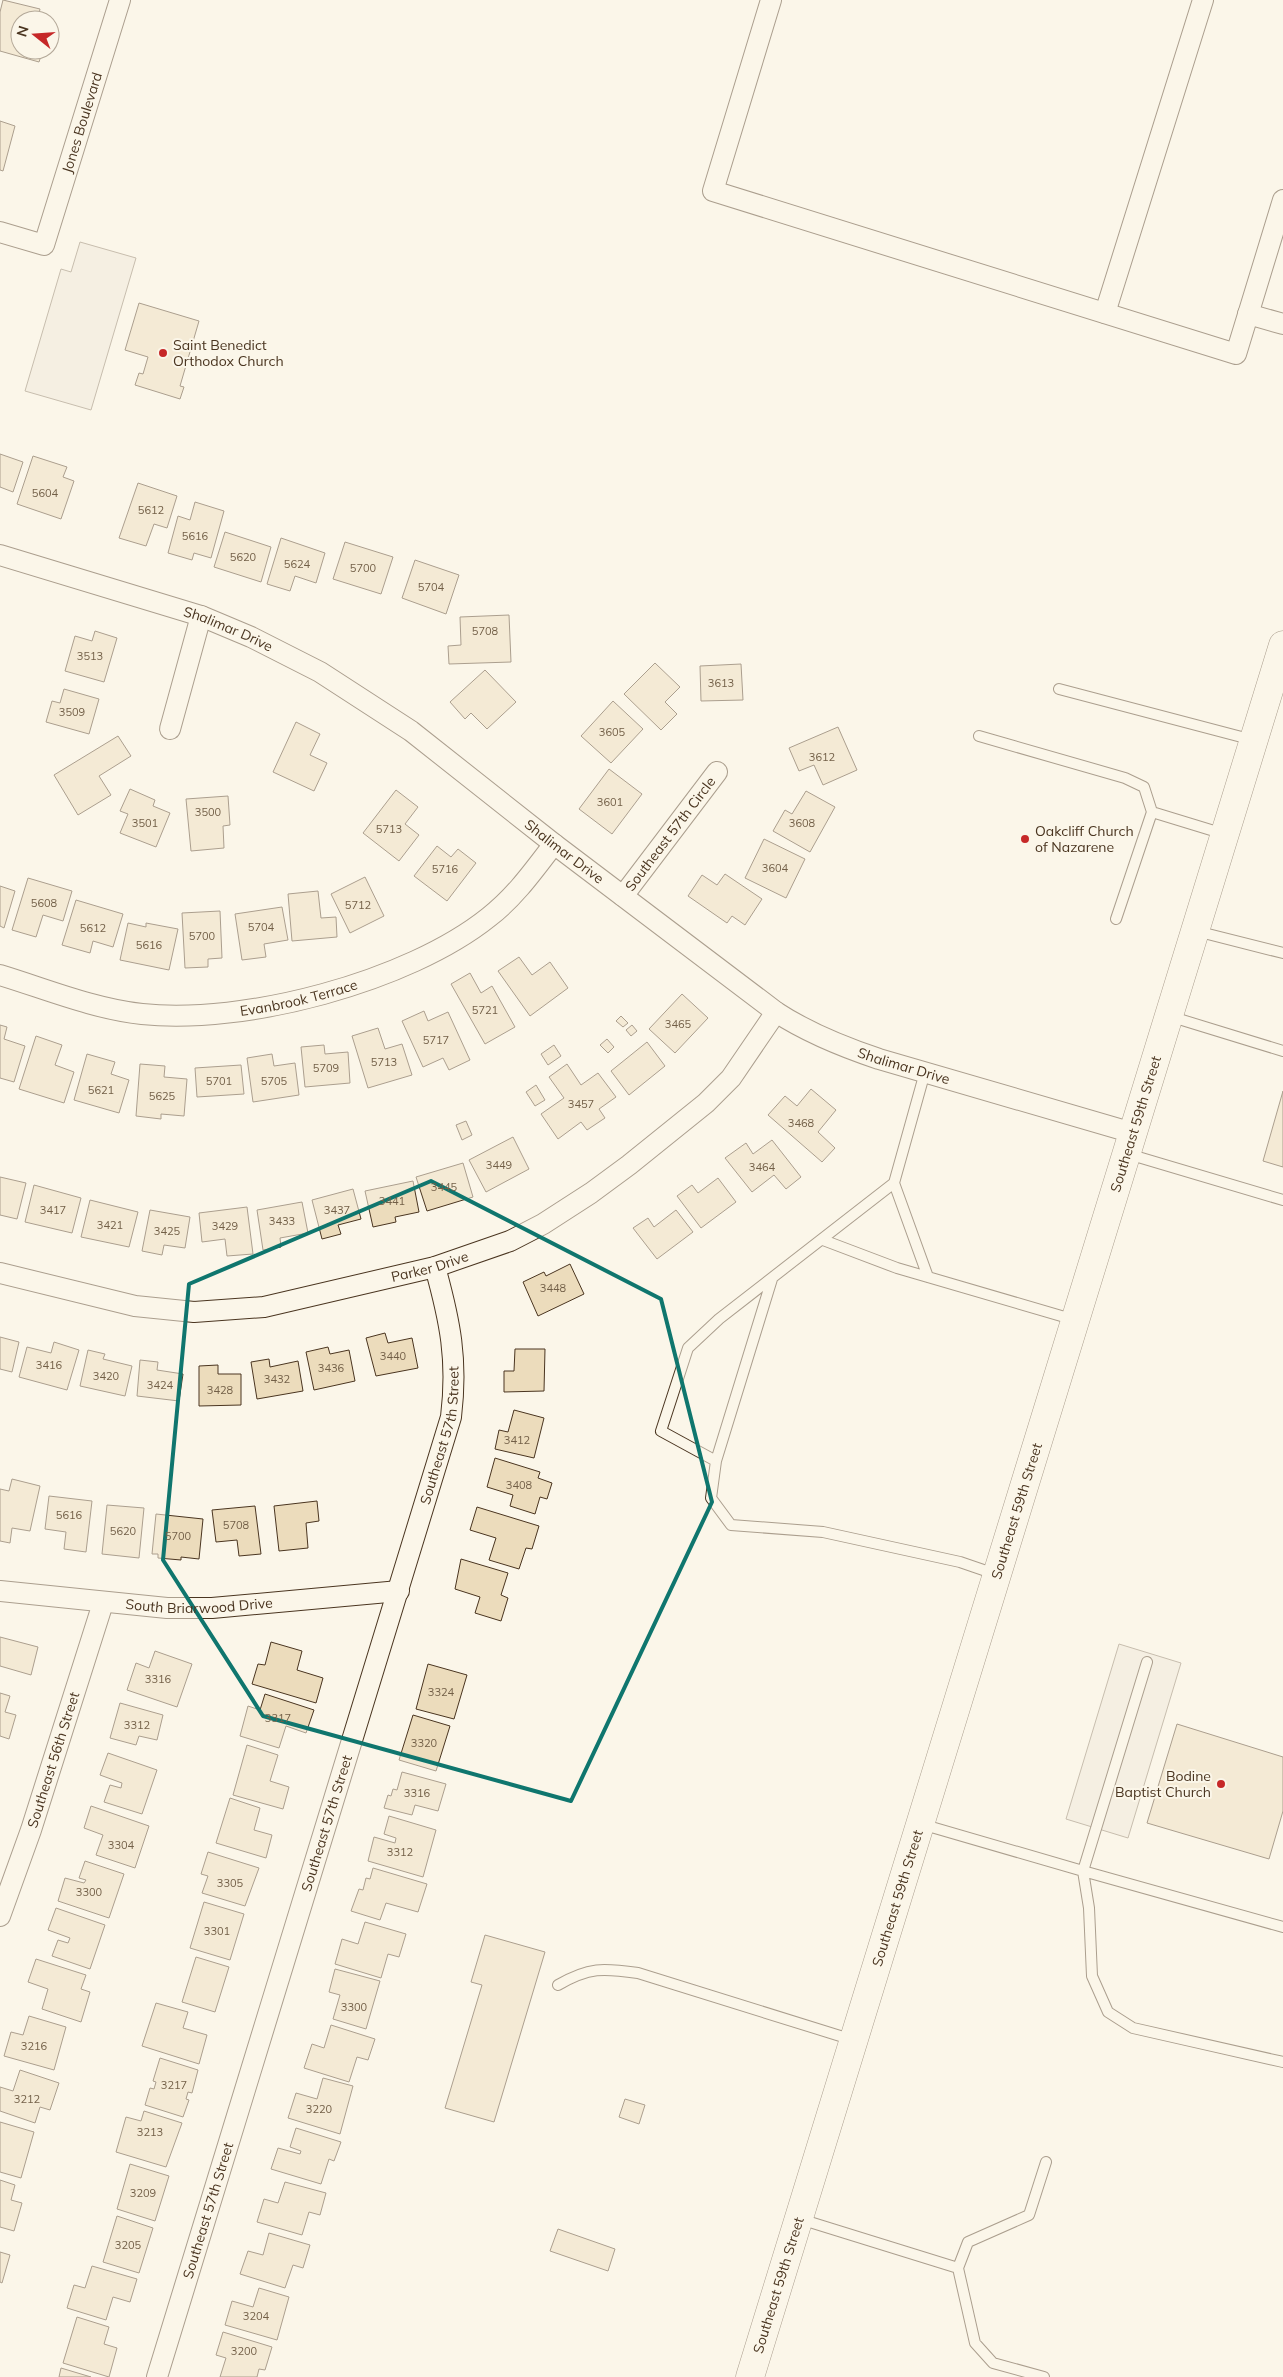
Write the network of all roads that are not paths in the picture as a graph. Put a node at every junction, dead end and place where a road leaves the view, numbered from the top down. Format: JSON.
{"nodes":[{"id":1,"x":120,"y":0,"type":"edge"},
{"id":2,"x":772,"y":0,"type":"edge"},
{"id":3,"x":1203,"y":0,"type":"edge"},
{"id":4,"x":1283,"y":200,"type":"edge"},
{"id":5,"x":0,"y":232,"type":"edge"},
{"id":6,"x":1105,"y":313,"type":"junction"},
{"id":7,"x":1248,"y":314,"type":"junction"},
{"id":8,"x":1283,"y":324,"type":"edge"},
{"id":9,"x":0,"y":554,"type":"edge"},
{"id":10,"x":201,"y":616,"type":"junction"},
{"id":11,"x":1283,"y":645,"type":"edge"},
{"id":12,"x":1059,"y":689,"type":"dead end"},
{"id":13,"x":170,"y":729,"type":"dead end"},
{"id":14,"x":979,"y":736,"type":"dead end"},
{"id":15,"x":1254,"y":741,"type":"junction"},
{"id":16,"x":717,"y":772,"type":"dead end"},
{"id":17,"x":1152,"y":812,"type":"junction"},
{"id":18,"x":1225,"y":834,"type":"junction"},
{"id":19,"x":554,"y":844,"type":"junction"},
{"id":20,"x":623,"y":896,"type":"junction"},
{"id":21,"x":1116,"y":919,"type":"dead end"},
{"id":22,"x":1195,"y":931,"type":"junction"},
{"id":23,"x":1283,"y":953,"type":"edge"},
{"id":24,"x":0,"y":975,"type":"edge"},
{"id":25,"x":776,"y":1012,"type":"junction"},
{"id":26,"x":1169,"y":1016,"type":"junction"},
{"id":27,"x":1283,"y":1051,"type":"edge"},
{"id":28,"x":925,"y":1072,"type":"junction"},
{"id":29,"x":1130,"y":1143,"type":"junction"},
{"id":30,"x":894,"y":1183,"type":"junction"},
{"id":31,"x":1283,"y":1200,"type":"edge"},
{"id":32,"x":823,"y":1240,"type":"junction"},
{"id":33,"x":435,"y":1267,"type":"junction"},
{"id":34,"x":0,"y":1274,"type":"edge"},
{"id":35,"x":928,"y":1277,"type":"junction"},
{"id":36,"x":772,"y":1279,"type":"junction"},
{"id":37,"x":1075,"y":1320,"type":"junction"},
{"id":38,"x":716,"y":1461,"type":"junction"},
{"id":39,"x":997,"y":1575,"type":"junction"},
{"id":40,"x":0,"y":1591,"type":"edge"},
{"id":41,"x":399,"y":1591,"type":"junction"},
{"id":42,"x":103,"y":1603,"type":"junction"},
{"id":43,"x":1147,"y":1662,"type":"dead end"},
{"id":44,"x":920,"y":1824,"type":"junction"},
{"id":45,"x":1083,"y":1871,"type":"junction"},
{"id":46,"x":0,"y":1916,"type":"edge"},
{"id":47,"x":1283,"y":1927,"type":"edge"},
{"id":48,"x":558,"y":1985,"type":"dead end"},
{"id":49,"x":854,"y":2040,"type":"junction"},
{"id":50,"x":1283,"y":2062,"type":"edge"},
{"id":51,"x":1046,"y":2162,"type":"dead end"},
{"id":52,"x":799,"y":2218,"type":"junction"},
{"id":53,"x":958,"y":2268,"type":"junction"},
{"id":54,"x":158,"y":2377,"type":"edge"},
{"id":55,"x":750,"y":2377,"type":"edge"},
{"id":56,"x":1044,"y":2377,"type":"edge"}],
"edges":[{"from":1,"to":5,"type":"street","name":"Jones Boulevard"},
{"from":2,"to":6,"type":"street"},
{"from":3,"to":6,"type":"street"},
{"from":4,"to":7,"type":"street"},
{"from":6,"to":7,"type":"street"},
{"from":7,"to":8,"type":"street"},
{"from":9,"to":10,"type":"street","name":"Shalimar Drive"},
{"from":10,"to":13,"type":"street"},
{"from":10,"to":19,"type":"street","name":"Shalimar Drive"},
{"from":11,"to":15,"type":"main road","name":"Southeast 59th Street"},
{"from":12,"to":15,"type":"lane"},
{"from":14,"to":17,"type":"lane"},
{"from":15,"to":18,"type":"main road","name":"Southeast 59th Street"},
{"from":16,"to":20,"type":"street","name":"Southeast 57th Circle"},
{"from":17,"to":18,"type":"lane"},
{"from":17,"to":21,"type":"lane"},
{"from":18,"to":22,"type":"main road","name":"Southeast 59th Street"},
{"from":19,"to":20,"type":"street","name":"Shalimar Drive"},
{"from":19,"to":24,"type":"street","name":"Evanbrook Terrace"},
{"from":20,"to":25,"type":"street","name":"Shalimar Drive"},
{"from":22,"to":23,"type":"lane"},
{"from":22,"to":26,"type":"main road","name":"Southeast 59th Street"},
{"from":25,"to":28,"type":"street","name":"Shalimar Drive"},
{"from":25,"to":33,"type":"street","name":"Parker Drive"},
{"from":26,"to":27,"type":"lane"},
{"from":26,"to":29,"type":"main road","name":"Southeast 59th Street"},
{"from":28,"to":29,"type":"street","name":"Shalimar Drive"},
{"from":28,"to":30,"type":"lane"},
{"from":29,"to":31,"type":"lane"},
{"from":29,"to":37,"type":"main road","name":"Southeast 59th Street"},
{"from":30,"to":32,"type":"lane"},
{"from":30,"to":35,"type":"lane"},
{"from":32,"to":35,"type":"lane"},
{"from":32,"to":36,"type":"lane"},
{"from":33,"to":34,"type":"street","name":"Parker Drive"},
{"from":33,"to":41,"type":"street","name":"Southeast 57th Street"},
{"from":35,"to":37,"type":"lane"},
{"from":36,"to":38,"type":"lane"},
{"from":36,"to":38,"type":"lane"},
{"from":37,"to":39,"type":"main road","name":"Southeast 59th Street"},
{"from":38,"to":39,"type":"lane"},
{"from":39,"to":44,"type":"main road","name":"Southeast 59th Street"},
{"from":40,"to":42,"type":"street","name":"South Briarwood Drive"},
{"from":41,"to":42,"type":"street","name":"South Briarwood Drive"},
{"from":41,"to":54,"type":"street","name":"Southeast 57th Street"},
{"from":42,"to":46,"type":"street","name":"Southeast 56th Street"},
{"from":43,"to":45,"type":"lane"},
{"from":44,"to":45,"type":"lane"},
{"from":44,"to":49,"type":"main road","name":"Southeast 59th Street"},
{"from":45,"to":47,"type":"lane"},
{"from":45,"to":50,"type":"lane"},
{"from":48,"to":49,"type":"lane"},
{"from":49,"to":52,"type":"main road","name":"Southeast 59th Street"},
{"from":51,"to":53,"type":"lane"},
{"from":52,"to":53,"type":"lane"},
{"from":52,"to":55,"type":"main road","name":"Southeast 59th Street"},
{"from":53,"to":56,"type":"lane"}]}
